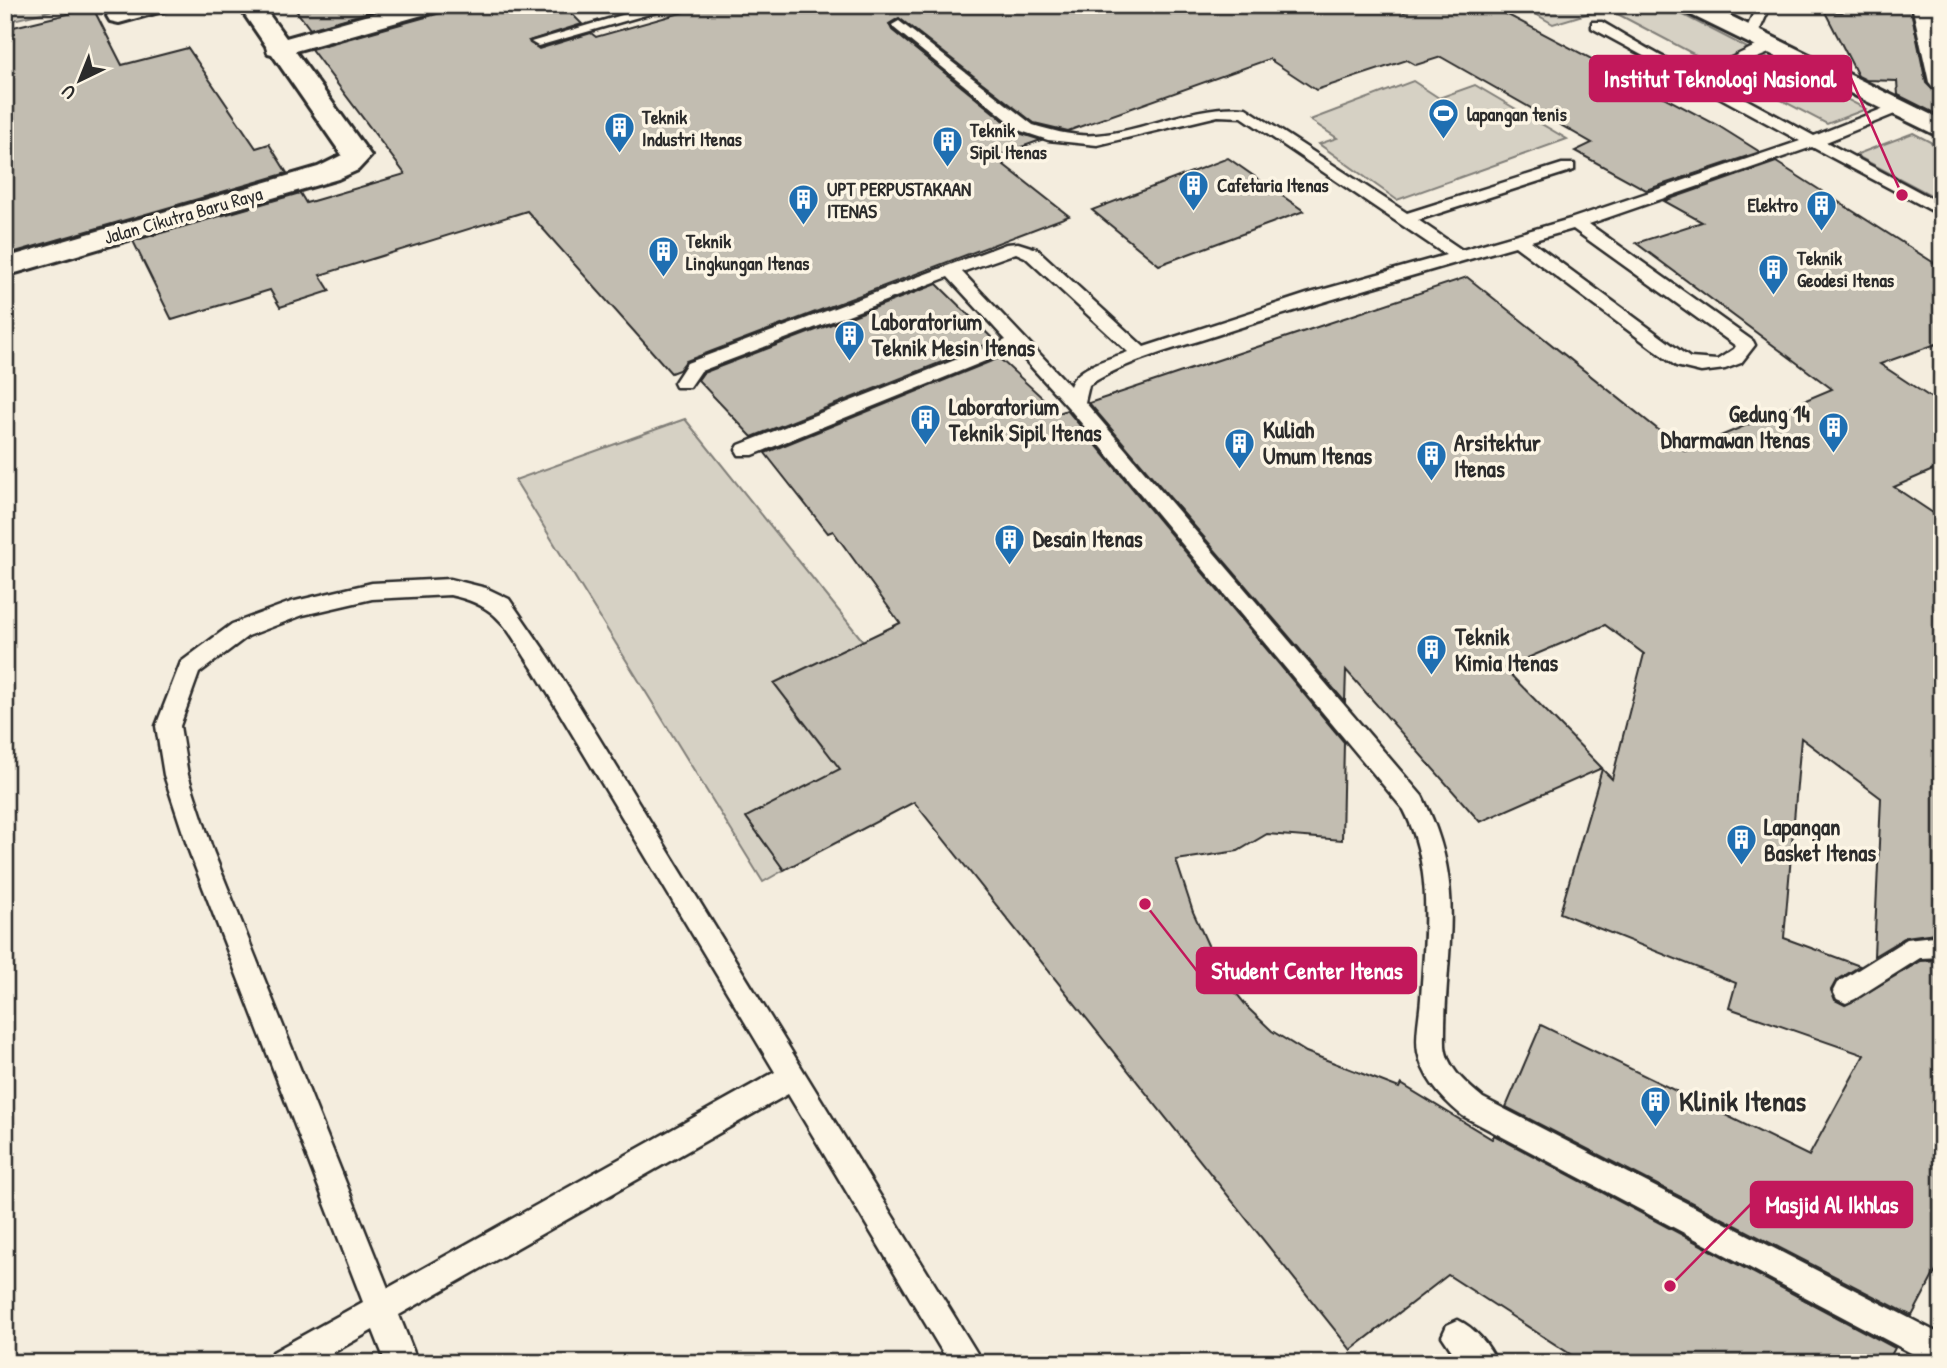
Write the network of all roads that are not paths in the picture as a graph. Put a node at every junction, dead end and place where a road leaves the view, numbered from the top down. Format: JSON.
{"nodes":[{"id":1,"x":158,"y":5,"type":"edge"},
{"id":2,"x":250,"y":5,"type":"edge"},
{"id":3,"x":432,"y":5,"type":"edge"},
{"id":4,"x":673,"y":5,"type":"edge"},
{"id":5,"x":1689,"y":5,"type":"edge"},
{"id":6,"x":1764,"y":5,"type":"edge"},
{"id":7,"x":1924,"y":5,"type":"edge"},
{"id":8,"x":119,"y":16,"type":"dead end"},
{"id":9,"x":899,"y":24,"type":"dead end"},
{"id":10,"x":1597,"y":25,"type":"dead end"},
{"id":11,"x":1751,"y":35,"type":"junction"},
{"id":12,"x":538,"y":42,"type":"dead end"},
{"id":13,"x":1774,"y":46,"type":"junction"},
{"id":14,"x":277,"y":48,"type":"junction"},
{"id":15,"x":1690,"y":74,"type":"junction"},
{"id":16,"x":1942,"y":82,"type":"edge"},
{"id":17,"x":1897,"y":108,"type":"junction"},
{"id":18,"x":1846,"y":128,"type":"joint"},
{"id":19,"x":1942,"y":130,"type":"edge"},
{"id":20,"x":1812,"y":141,"type":"junction"},
{"id":21,"x":1568,"y":167,"type":"dead end"},
{"id":22,"x":1942,"y":211,"type":"edge"},
{"id":23,"x":1402,"y":219,"type":"junction"},
{"id":24,"x":1576,"y":223,"type":"junction"},
{"id":25,"x":1517,"y":239,"type":"junction"},
{"id":26,"x":1458,"y":255,"type":"junction"},
{"id":27,"x":5,"y":267,"type":"edge"},
{"id":28,"x":951,"y":270,"type":"junction"},
{"id":29,"x":1019,"y":341,"type":"junction"},
{"id":30,"x":1141,"y":354,"type":"junction"},
{"id":31,"x":683,"y":383,"type":"dead end"},
{"id":32,"x":1074,"y":402,"type":"junction"},
{"id":33,"x":746,"y":450,"type":"dead end"},
{"id":34,"x":1942,"y":946,"type":"edge"},
{"id":35,"x":1846,"y":991,"type":"dead end"},
{"id":36,"x":791,"y":1078,"type":"junction"},
{"id":37,"x":380,"y":1307,"type":"junction"},
{"id":38,"x":1458,"y":1336,"type":"dead end"},
{"id":39,"x":1942,"y":1353,"type":"edge"},
{"id":40,"x":284,"y":1363,"type":"edge"},
{"id":41,"x":402,"y":1363,"type":"edge"},
{"id":42,"x":967,"y":1363,"type":"edge"},
{"id":43,"x":1481,"y":1363,"type":"edge"}],
"edges":[{"from":1,"to":8,"type":"main road"},
{"from":2,"to":14,"type":"main road"},
{"from":3,"to":14,"type":"main road"},
{"from":4,"to":12,"type":"lane"},
{"from":5,"to":11,"type":"main road"},
{"from":6,"to":11,"type":"lane"},
{"from":7,"to":16,"type":"main road"},
{"from":9,"to":23,"type":"lane"},
{"from":10,"to":15,"type":"lane"},
{"from":11,"to":13,"type":"main road"},
{"from":13,"to":15,"type":"lane"},
{"from":13,"to":17,"type":"main road"},
{"from":14,"to":27,"type":"main road","name":"Jalan Cikutra Baru Raya"},
{"from":15,"to":20,"type":"lane"},
{"from":17,"to":18,"type":"lane"},
{"from":17,"to":19,"type":"main road"},
{"from":18,"to":20,"type":"lane"},
{"from":20,"to":22,"type":"lane"},
{"from":20,"to":24,"type":"lane"},
{"from":21,"to":23,"type":"lane"},
{"from":23,"to":26,"type":"lane"},
{"from":24,"to":25,"type":"lane"},
{"from":24,"to":25,"type":"lane"},
{"from":25,"to":26,"type":"lane"},
{"from":26,"to":30,"type":"lane"},
{"from":28,"to":29,"type":"lane"},
{"from":28,"to":30,"type":"lane"},
{"from":28,"to":31,"type":"lane"},
{"from":29,"to":32,"type":"lane"},
{"from":29,"to":33,"type":"lane"},
{"from":30,"to":32,"type":"lane"},
{"from":32,"to":39,"type":"lane"},
{"from":34,"to":35,"type":"lane"},
{"from":36,"to":37,"type":"lane"},
{"from":36,"to":37,"type":"lane"},
{"from":36,"to":42,"type":"lane"},
{"from":37,"to":40,"type":"lane"},
{"from":37,"to":41,"type":"lane"},
{"from":38,"to":43,"type":"lane"}]}
